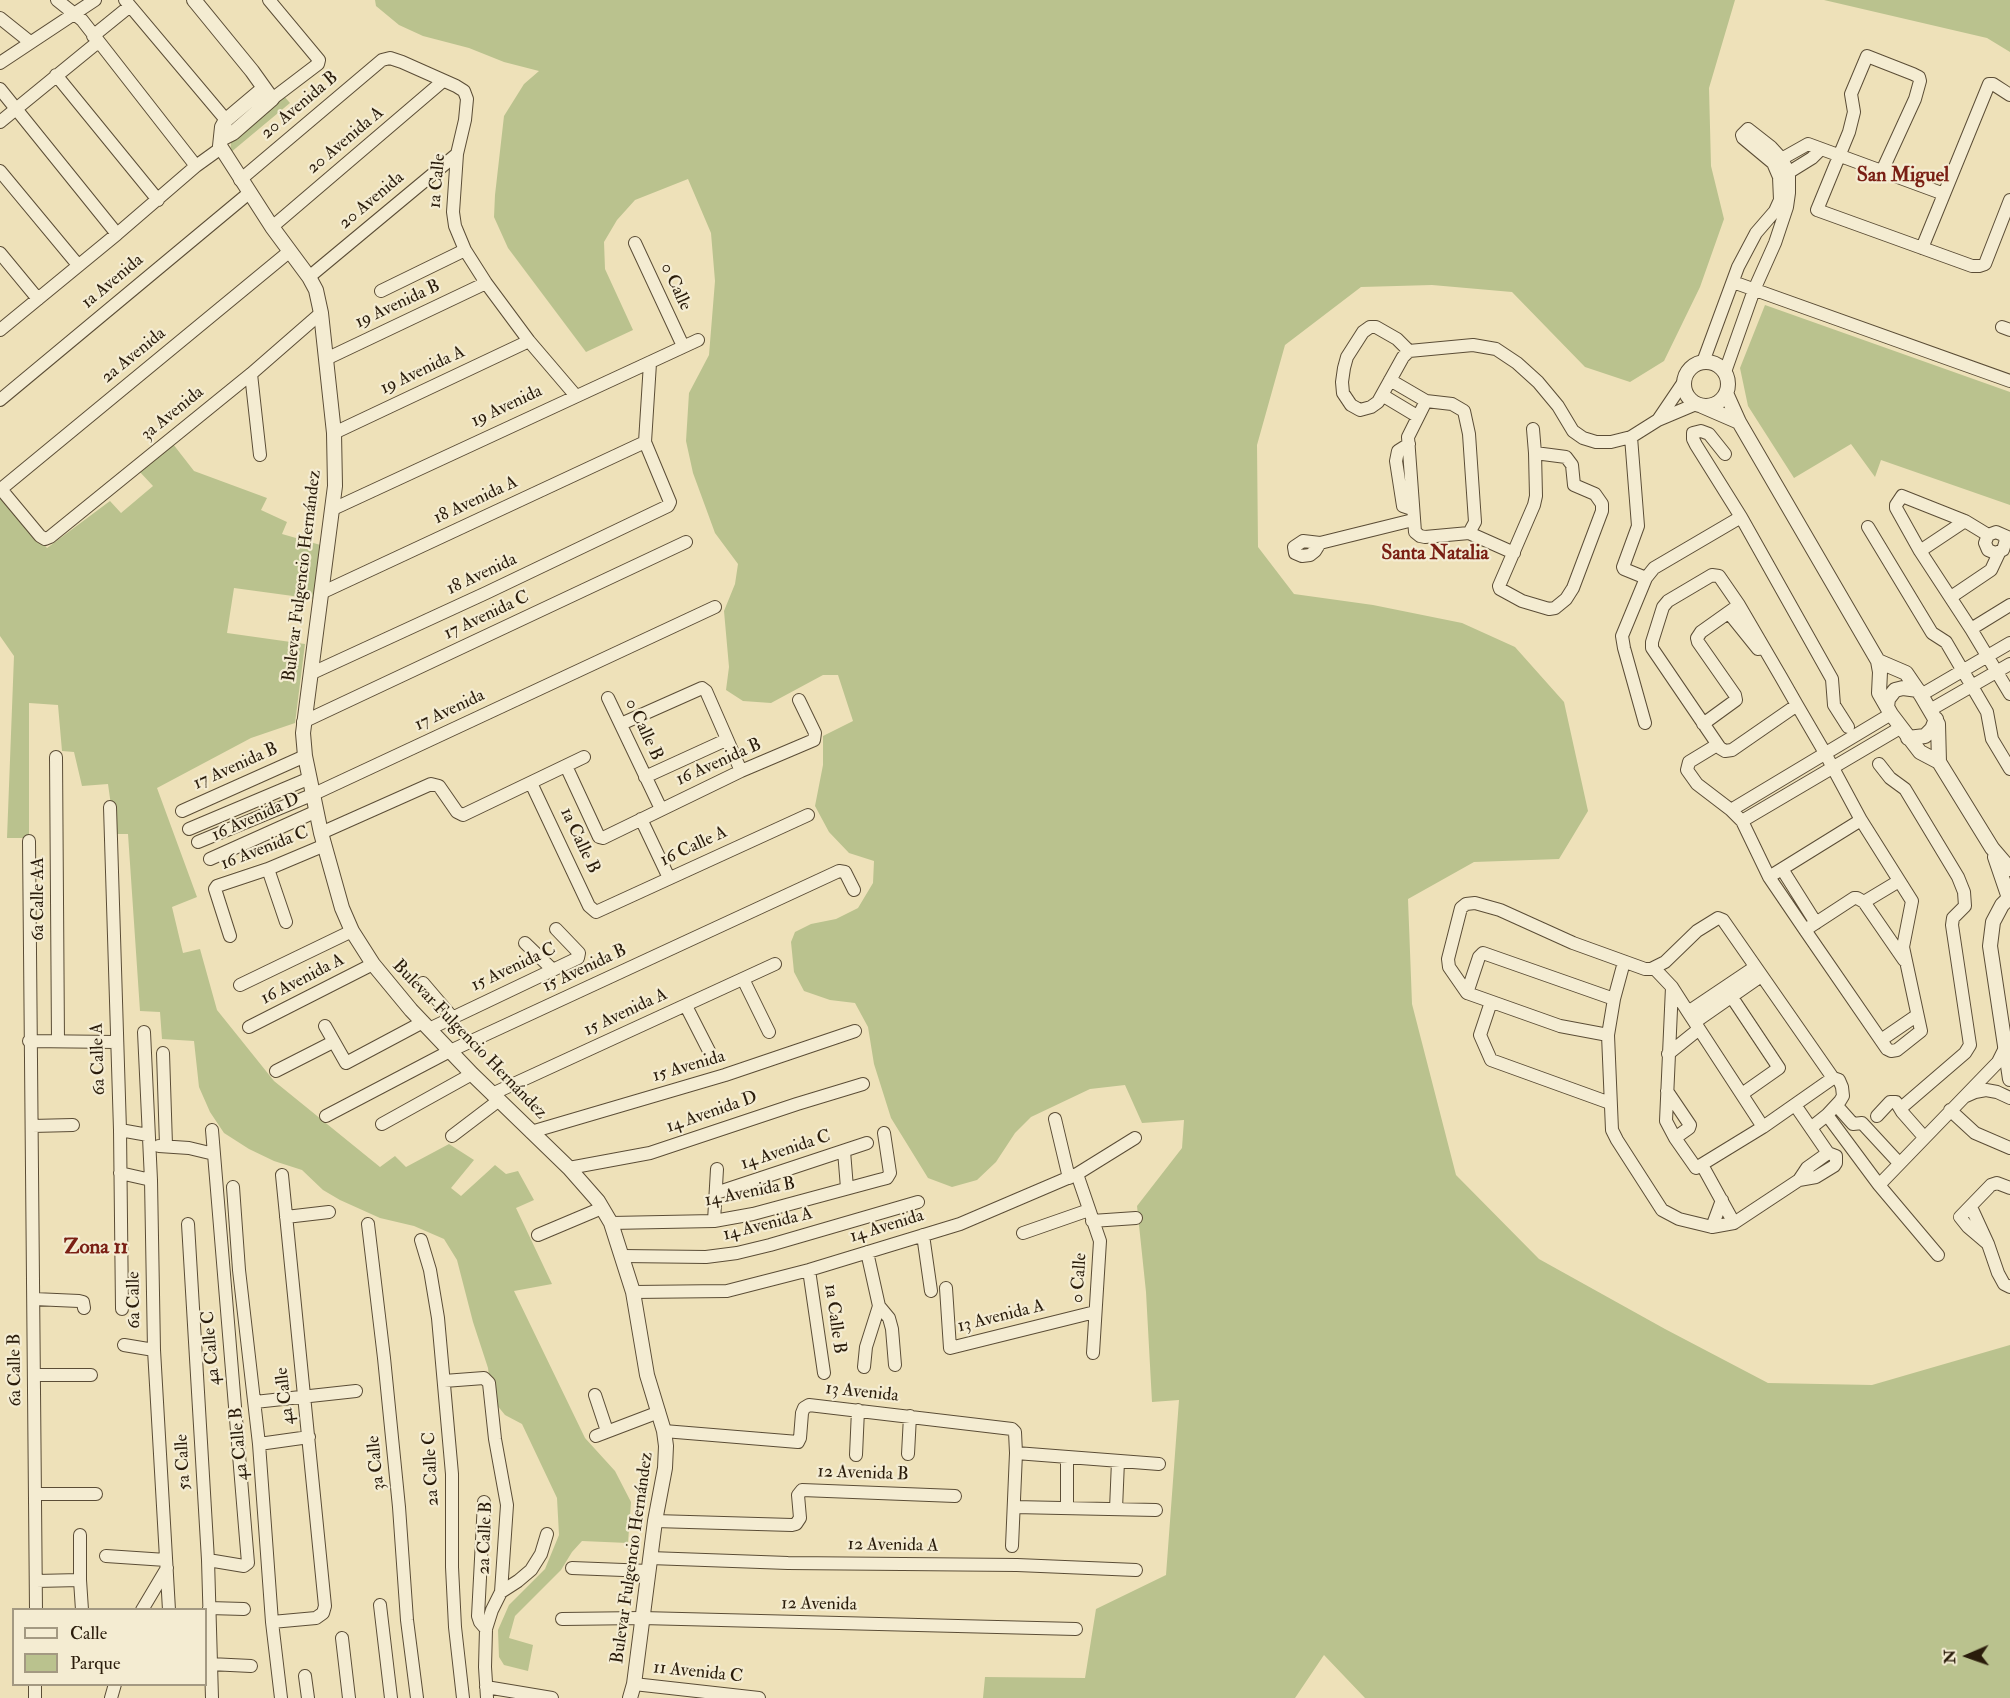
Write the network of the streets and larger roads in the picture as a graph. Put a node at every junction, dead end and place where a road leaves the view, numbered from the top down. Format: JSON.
{"nodes":[{"id":1,"x":57,"y":0,"type":"edge"},
{"id":2,"x":95,"y":0,"type":"edge"},
{"id":3,"x":194,"y":0,"type":"edge"},
{"id":4,"x":269,"y":0,"type":"edge"},
{"id":5,"x":128,"y":3,"type":"edge"},
{"id":6,"x":73,"y":13,"type":"junction"},
{"id":7,"x":0,"y":18,"type":"edge"},
{"id":8,"x":95,"y":39,"type":"junction"},
{"id":9,"x":30,"y":42,"type":"junction"},
{"id":10,"x":382,"y":60,"type":"joint"},
{"id":11,"x":0,"y":63,"type":"edge"},
{"id":12,"x":56,"y":75,"type":"junction"},
{"id":13,"x":443,"y":81,"type":"junction"},
{"id":14,"x":0,"y":89,"type":"edge"},
{"id":15,"x":268,"y":94,"type":"junction"},
{"id":16,"x":2010,"y":95,"type":"edge"},
{"id":17,"x":15,"y":109,"type":"junction"},
{"id":18,"x":226,"y":120,"type":"junction"},
{"id":19,"x":0,"y":122,"type":"edge"},
{"id":20,"x":221,"y":143,"type":"junction"},
{"id":21,"x":1821,"y":149,"type":"junction"},
{"id":22,"x":457,"y":154,"type":"junction"},
{"id":23,"x":1841,"y":156,"type":"junction"},
{"id":24,"x":196,"y":166,"type":"junction"},
{"id":25,"x":0,"y":171,"type":"edge"},
{"id":26,"x":1882,"y":171,"type":"junction"},
{"id":27,"x":1784,"y":175,"type":"junction"},
{"id":28,"x":240,"y":180,"type":"junction"},
{"id":29,"x":249,"y":193,"type":"junction"},
{"id":30,"x":1944,"y":194,"type":"junction"},
{"id":31,"x":158,"y":200,"type":"junction"},
{"id":32,"x":2010,"y":200,"type":"edge"},
{"id":33,"x":272,"y":227,"type":"junction"},
{"id":34,"x":117,"y":234,"type":"junction"},
{"id":35,"x":635,"y":243,"type":"dead end"},
{"id":36,"x":1922,"y":248,"type":"junction"},
{"id":37,"x":465,"y":250,"type":"junction"},
{"id":38,"x":290,"y":251,"type":"junction"},
{"id":39,"x":0,"y":253,"type":"edge"},
{"id":40,"x":78,"y":266,"type":"junction"},
{"id":41,"x":309,"y":277,"type":"junction"},
{"id":42,"x":1732,"y":282,"type":"junction"},
{"id":43,"x":486,"y":283,"type":"junction"},
{"id":44,"x":1755,"y":290,"type":"junction"},
{"id":45,"x":381,"y":291,"type":"dead end"},
{"id":46,"x":38,"y":299,"type":"junction"},
{"id":47,"x":321,"y":313,"type":"junction"},
{"id":48,"x":0,"y":330,"type":"edge"},
{"id":49,"x":698,"y":340,"type":"dead end"},
{"id":50,"x":529,"y":341,"type":"junction"},
{"id":51,"x":683,"y":346,"type":"junction"},
{"id":52,"x":1409,"y":351,"type":"junction"},
{"id":53,"x":326,"y":359,"type":"junction"},
{"id":54,"x":1703,"y":362,"type":"junction"},
{"id":55,"x":650,"y":363,"type":"junction"},
{"id":56,"x":1725,"y":372,"type":"junction"},
{"id":57,"x":251,"y":374,"type":"junction"},
{"id":58,"x":1390,"y":380,"type":"junction"},
{"id":59,"x":2010,"y":381,"type":"edge"},
{"id":60,"x":1683,"y":383,"type":"junction"},
{"id":61,"x":1726,"y":393,"type":"junction"},
{"id":62,"x":1382,"y":395,"type":"junction"},
{"id":63,"x":576,"y":396,"type":"junction"},
{"id":64,"x":0,"y":400,"type":"edge"},
{"id":65,"x":1426,"y":401,"type":"junction"},
{"id":66,"x":1699,"y":405,"type":"junction"},
{"id":67,"x":1417,"y":416,"type":"junction"},
{"id":68,"x":1658,"y":420,"type":"junction"},
{"id":69,"x":1739,"y":422,"type":"junction"},
{"id":70,"x":1533,"y":429,"type":"dead end"},
{"id":71,"x":333,"y":433,"type":"junction"},
{"id":72,"x":1630,"y":437,"type":"junction"},
{"id":73,"x":645,"y":442,"type":"junction"},
{"id":74,"x":1535,"y":453,"type":"junction"},
{"id":75,"x":1725,"y":454,"type":"dead end"},
{"id":76,"x":260,"y":455,"type":"dead end"},
{"id":77,"x":1,"y":488,"type":"edge"},
{"id":78,"x":333,"y":509,"type":"junction"},
{"id":79,"x":1413,"y":515,"type":"junction"},
{"id":80,"x":1741,"y":518,"type":"junction"},
{"id":81,"x":1965,"y":521,"type":"junction"},
{"id":82,"x":1868,"y":527,"type":"dead end"},
{"id":83,"x":1469,"y":533,"type":"junction"},
{"id":84,"x":1988,"y":535,"type":"junction"},
{"id":85,"x":2007,"y":536,"type":"edge"},
{"id":86,"x":686,"y":542,"type":"dead end"},
{"id":87,"x":1320,"y":543,"type":"dead end"},
{"id":88,"x":1920,"y":551,"type":"junction"},
{"id":89,"x":1514,"y":553,"type":"junction"},
{"id":90,"x":1999,"y":553,"type":"junction"},
{"id":91,"x":1646,"y":578,"type":"junction"},
{"id":92,"x":321,"y":593,"type":"junction"},
{"id":93,"x":1951,"y":597,"type":"junction"},
{"id":94,"x":1739,"y":605,"type":"junction"},
{"id":95,"x":2010,"y":605,"type":"edge"},
{"id":96,"x":715,"y":607,"type":"dead end"},
{"id":97,"x":1729,"y":613,"type":"junction"},
{"id":98,"x":1971,"y":629,"type":"junction"},
{"id":99,"x":2010,"y":643,"type":"edge"},
{"id":100,"x":1988,"y":656,"type":"junction"},
{"id":101,"x":1878,"y":661,"type":"junction"},
{"id":102,"x":2010,"y":664,"type":"edge"},
{"id":103,"x":1963,"y":671,"type":"junction"},
{"id":104,"x":1997,"y":671,"type":"junction"},
{"id":105,"x":310,"y":674,"type":"junction"},
{"id":106,"x":1781,"y":677,"type":"junction"},
{"id":107,"x":1971,"y":686,"type":"junction"},
{"id":108,"x":1919,"y":693,"type":"junction"},
{"id":109,"x":2010,"y":694,"type":"edge"},
{"id":110,"x":608,"y":698,"type":"dead end"},
{"id":111,"x":799,"y":700,"type":"dead end"},
{"id":112,"x":1797,"y":705,"type":"junction"},
{"id":113,"x":1889,"y":711,"type":"junction"},
{"id":114,"x":1933,"y":715,"type":"junction"},
{"id":115,"x":303,"y":722,"type":"junction"},
{"id":116,"x":1646,"y":723,"type":"dead end"},
{"id":117,"x":621,"y":724,"type":"junction"},
{"id":118,"x":1703,"y":724,"type":"junction"},
{"id":119,"x":1848,"y":727,"type":"dead end"},
{"id":120,"x":1904,"y":733,"type":"junction"},
{"id":121,"x":726,"y":740,"type":"junction"},
{"id":122,"x":1716,"y":745,"type":"junction"},
{"id":123,"x":1825,"y":753,"type":"junction"},
{"id":124,"x":305,"y":756,"type":"junction"},
{"id":125,"x":56,"y":757,"type":"dead end"},
{"id":126,"x":584,"y":757,"type":"dead end"},
{"id":127,"x":1939,"y":762,"type":"junction"},
{"id":128,"x":1879,"y":764,"type":"dead end"},
{"id":129,"x":566,"y":766,"type":"junction"},
{"id":130,"x":1833,"y":768,"type":"junction"},
{"id":131,"x":2010,"y":769,"type":"edge"},
{"id":132,"x":741,"y":771,"type":"junction"},
{"id":133,"x":645,"y":777,"type":"junction"},
{"id":134,"x":310,"y":778,"type":"junction"},
{"id":135,"x":531,"y":783,"type":"junction"},
{"id":136,"x":314,"y":794,"type":"junction"},
{"id":137,"x":110,"y":807,"type":"dead end"},
{"id":138,"x":661,"y":809,"type":"junction"},
{"id":139,"x":1731,"y":810,"type":"junction"},
{"id":140,"x":182,"y":811,"type":"dead end"},
{"id":141,"x":317,"y":811,"type":"junction"},
{"id":142,"x":808,"y":815,"type":"dead end"},
{"id":143,"x":641,"y":819,"type":"junction"},
{"id":144,"x":1861,"y":819,"type":"junction"},
{"id":145,"x":1742,"y":821,"type":"junction"},
{"id":146,"x":189,"y":829,"type":"dead end"},
{"id":147,"x":323,"y":839,"type":"junction"},
{"id":148,"x":29,"y":842,"type":"dead end"},
{"id":149,"x":198,"y":842,"type":"dead end"},
{"id":150,"x":1992,"y":848,"type":"junction"},
{"id":151,"x":210,"y":859,"type":"dead end"},
{"id":152,"x":268,"y":869,"type":"junction"},
{"id":153,"x":1782,"y":869,"type":"junction"},
{"id":154,"x":2010,"y":869,"type":"edge"},
{"id":155,"x":1769,"y":877,"type":"junction"},
{"id":156,"x":669,"y":878,"type":"junction"},
{"id":157,"x":1899,"y":881,"type":"junction"},
{"id":158,"x":854,"y":890,"type":"dead end"},
{"id":159,"x":2010,"y":897,"type":"edge"},
{"id":160,"x":1864,"y":902,"type":"junction"},
{"id":161,"x":596,"y":912,"type":"joint"},
{"id":162,"x":286,"y":922,"type":"dead end"},
{"id":163,"x":1816,"y":923,"type":"junction"},
{"id":164,"x":556,"y":929,"type":"dead end"},
{"id":165,"x":1805,"y":930,"type":"junction"},
{"id":166,"x":351,"y":931,"type":"junction"},
{"id":167,"x":230,"y":936,"type":"dead end"},
{"id":168,"x":525,"y":943,"type":"dead end"},
{"id":169,"x":1624,"y":962,"type":"junction"},
{"id":170,"x":1906,"y":963,"type":"junction"},
{"id":171,"x":373,"y":964,"type":"junction"},
{"id":172,"x":775,"y":964,"type":"dead end"},
{"id":173,"x":1654,"y":968,"type":"junction"},
{"id":174,"x":553,"y":970,"type":"junction"},
{"id":175,"x":1758,"y":971,"type":"junction"},
{"id":176,"x":743,"y":979,"type":"junction"},
{"id":177,"x":423,"y":983,"type":"dead end"},
{"id":178,"x":240,"y":985,"type":"dead end"},
{"id":179,"x":1672,"y":987,"type":"junction"},
{"id":180,"x":1467,"y":993,"type":"junction"},
{"id":181,"x":1731,"y":996,"type":"junction"},
{"id":182,"x":1614,"y":999,"type":"junction"},
{"id":183,"x":1491,"y":1002,"type":"junction"},
{"id":184,"x":686,"y":1006,"type":"junction"},
{"id":185,"x":1916,"y":1016,"type":"junction"},
{"id":186,"x":452,"y":1017,"type":"junction"},
{"id":187,"x":1694,"y":1021,"type":"junction"},
{"id":188,"x":325,"y":1026,"type":"dead end"},
{"id":189,"x":426,"y":1026,"type":"junction"},
{"id":190,"x":249,"y":1028,"type":"dead end"},
{"id":191,"x":855,"y":1031,"type":"dead end"},
{"id":192,"x":144,"y":1032,"type":"dead end"},
{"id":193,"x":769,"y":1032,"type":"dead end"},
{"id":194,"x":1608,"y":1035,"type":"junction"},
{"id":195,"x":1881,"y":1040,"type":"junction"},
{"id":196,"x":29,"y":1041,"type":"junction"},
{"id":197,"x":58,"y":1041,"type":"junction"},
{"id":198,"x":116,"y":1042,"type":"junction"},
{"id":199,"x":333,"y":1042,"type":"junction"},
{"id":200,"x":2006,"y":1046,"type":"junction"},
{"id":201,"x":450,"y":1051,"type":"junction"},
{"id":202,"x":709,"y":1051,"type":"dead end"},
{"id":203,"x":164,"y":1053,"type":"dead end"},
{"id":204,"x":1668,"y":1054,"type":"junction"},
{"id":205,"x":276,"y":1071,"type":"dead end"},
{"id":206,"x":472,"y":1074,"type":"junction"},
{"id":207,"x":1833,"y":1078,"type":"junction"},
{"id":208,"x":2010,"y":1079,"type":"edge"},
{"id":209,"x":864,"y":1084,"type":"dead end"},
{"id":210,"x":1667,"y":1091,"type":"junction"},
{"id":211,"x":1742,"y":1094,"type":"junction"},
{"id":212,"x":495,"y":1098,"type":"junction"},
{"id":213,"x":2010,"y":1098,"type":"edge"},
{"id":214,"x":1960,"y":1100,"type":"junction"},
{"id":215,"x":1610,"y":1103,"type":"junction"},
{"id":216,"x":1795,"y":1105,"type":"junction"},
{"id":217,"x":1837,"y":1106,"type":"junction"},
{"id":218,"x":1901,"y":1108,"type":"junction"},
{"id":219,"x":1950,"y":1110,"type":"junction"},
{"id":220,"x":1827,"y":1115,"type":"junction"},
{"id":221,"x":326,"y":1116,"type":"dead end"},
{"id":222,"x":1877,"y":1116,"type":"dead end"},
{"id":223,"x":1055,"y":1119,"type":"dead end"},
{"id":224,"x":382,"y":1124,"type":"dead end"},
{"id":225,"x":1853,"y":1124,"type":"junction"},
{"id":226,"x":73,"y":1125,"type":"dead end"},
{"id":227,"x":32,"y":1126,"type":"junction"},
{"id":228,"x":1763,"y":1127,"type":"junction"},
{"id":229,"x":1812,"y":1127,"type":"junction"},
{"id":230,"x":120,"y":1130,"type":"junction"},
{"id":231,"x":212,"y":1130,"type":"dead end"},
{"id":232,"x":531,"y":1132,"type":"junction"},
{"id":233,"x":884,"y":1133,"type":"dead end"},
{"id":234,"x":1842,"y":1134,"type":"junction"},
{"id":235,"x":452,"y":1136,"type":"dead end"},
{"id":236,"x":1924,"y":1137,"type":"junction"},
{"id":237,"x":1135,"y":1138,"type":"dead end"},
{"id":238,"x":1675,"y":1138,"type":"junction"},
{"id":239,"x":148,"y":1141,"type":"junction"},
{"id":240,"x":867,"y":1143,"type":"dead end"},
{"id":241,"x":166,"y":1145,"type":"junction"},
{"id":242,"x":2010,"y":1148,"type":"edge"},
{"id":243,"x":843,"y":1151,"type":"junction"},
{"id":244,"x":214,"y":1154,"type":"junction"},
{"id":245,"x":1899,"y":1163,"type":"junction"},
{"id":246,"x":1702,"y":1165,"type":"junction"},
{"id":247,"x":569,"y":1168,"type":"junction"},
{"id":248,"x":717,"y":1169,"type":"dead end"},
{"id":249,"x":120,"y":1173,"type":"junction"},
{"id":250,"x":282,"y":1175,"type":"dead end"},
{"id":251,"x":1073,"y":1176,"type":"junction"},
{"id":252,"x":151,"y":1180,"type":"junction"},
{"id":253,"x":1879,"y":1185,"type":"junction"},
{"id":254,"x":233,"y":1187,"type":"dead end"},
{"id":255,"x":846,"y":1188,"type":"junction"},
{"id":256,"x":2010,"y":1188,"type":"edge"},
{"id":257,"x":716,"y":1193,"type":"junction"},
{"id":258,"x":1722,"y":1200,"type":"junction"},
{"id":259,"x":918,"y":1202,"type":"dead end"},
{"id":260,"x":602,"y":1208,"type":"junction"},
{"id":261,"x":329,"y":1212,"type":"dead end"},
{"id":262,"x":1091,"y":1215,"type":"junction"},
{"id":263,"x":286,"y":1217,"type":"junction"},
{"id":264,"x":1136,"y":1218,"type":"dead end"},
{"id":265,"x":714,"y":1221,"type":"junction"},
{"id":266,"x":611,"y":1222,"type":"junction"},
{"id":267,"x":1734,"y":1223,"type":"junction"},
{"id":268,"x":188,"y":1224,"type":"dead end"},
{"id":269,"x":368,"y":1224,"type":"dead end"},
{"id":270,"x":1712,"y":1227,"type":"junction"},
{"id":271,"x":1023,"y":1233,"type":"dead end"},
{"id":272,"x":538,"y":1235,"type":"dead end"},
{"id":273,"x":923,"y":1235,"type":"junction"},
{"id":274,"x":421,"y":1240,"type":"dead end"},
{"id":275,"x":867,"y":1252,"type":"junction"},
{"id":276,"x":1938,"y":1255,"type":"dead end"},
{"id":277,"x":623,"y":1256,"type":"junction"},
{"id":278,"x":809,"y":1270,"type":"junction"},
{"id":279,"x":2010,"y":1287,"type":"edge"},
{"id":280,"x":946,"y":1288,"type":"dead end"},
{"id":281,"x":931,"y":1291,"type":"dead end"},
{"id":282,"x":633,"y":1292,"type":"junction"},
{"id":283,"x":33,"y":1299,"type":"junction"},
{"id":284,"x":879,"y":1306,"type":"junction"},
{"id":285,"x":84,"y":1308,"type":"dead end"},
{"id":286,"x":122,"y":1309,"type":"dead end"},
{"id":287,"x":1095,"y":1312,"type":"junction"},
{"id":288,"x":124,"y":1345,"type":"dead end"},
{"id":289,"x":154,"y":1350,"type":"junction"},
{"id":290,"x":1093,"y":1353,"type":"dead end"},
{"id":291,"x":895,"y":1365,"type":"dead end"},
{"id":292,"x":864,"y":1367,"type":"dead end"},
{"id":293,"x":824,"y":1373,"type":"dead end"},
{"id":294,"x":34,"y":1375,"type":"junction"},
{"id":295,"x":91,"y":1375,"type":"dead end"},
{"id":296,"x":444,"y":1381,"type":"junction"},
{"id":297,"x":356,"y":1391,"type":"dead end"},
{"id":298,"x":596,"y":1395,"type":"dead end"},
{"id":299,"x":304,"y":1398,"type":"junction"},
{"id":300,"x":255,"y":1402,"type":"junction"},
{"id":301,"x":858,"y":1410,"type":"junction"},
{"id":302,"x":659,"y":1412,"type":"junction"},
{"id":303,"x":910,"y":1416,"type":"junction"},
{"id":304,"x":664,"y":1431,"type":"junction"},
{"id":305,"x":309,"y":1437,"type":"junction"},
{"id":306,"x":259,"y":1444,"type":"junction"},
{"id":307,"x":1016,"y":1453,"type":"junction"},
{"id":308,"x":856,"y":1455,"type":"dead end"},
{"id":309,"x":908,"y":1455,"type":"dead end"},
{"id":310,"x":1067,"y":1457,"type":"junction"},
{"id":311,"x":1118,"y":1461,"type":"junction"},
{"id":312,"x":1159,"y":1464,"type":"dead end"},
{"id":313,"x":36,"y":1494,"type":"junction"},
{"id":314,"x":96,"y":1494,"type":"dead end"},
{"id":315,"x":956,"y":1496,"type":"dead end"},
{"id":316,"x":484,"y":1502,"type":"dead end"},
{"id":317,"x":1014,"y":1507,"type":"junction"},
{"id":318,"x":1066,"y":1508,"type":"junction"},
{"id":319,"x":1116,"y":1509,"type":"junction"},
{"id":320,"x":1156,"y":1510,"type":"dead end"},
{"id":321,"x":655,"y":1521,"type":"junction"},
{"id":322,"x":547,"y":1534,"type":"dead end"},
{"id":323,"x":80,"y":1535,"type":"dead end"},
{"id":324,"x":1012,"y":1546,"type":"dead end"},
{"id":325,"x":106,"y":1556,"type":"dead end"},
{"id":326,"x":208,"y":1560,"type":"junction"},
{"id":327,"x":166,"y":1564,"type":"junction"},
{"id":328,"x":650,"y":1564,"type":"junction"},
{"id":329,"x":572,"y":1568,"type":"dead end"},
{"id":330,"x":1136,"y":1570,"type":"dead end"},
{"id":331,"x":80,"y":1580,"type":"junction"},
{"id":332,"x":36,"y":1581,"type":"junction"},
{"id":333,"x":501,"y":1592,"type":"junction"},
{"id":334,"x":380,"y":1605,"type":"dead end"},
{"id":335,"x":36,"y":1608,"type":"edge"},
{"id":336,"x":81,"y":1608,"type":"edge"},
{"id":337,"x":143,"y":1608,"type":"edge"},
{"id":338,"x":169,"y":1608,"type":"edge"},
{"id":339,"x":209,"y":1608,"type":"junction"},
{"id":340,"x":244,"y":1609,"type":"dead end"},
{"id":341,"x":562,"y":1618,"type":"dead end"},
{"id":342,"x":642,"y":1618,"type":"junction"},
{"id":343,"x":272,"y":1622,"type":"junction"},
{"id":344,"x":486,"y":1629,"type":"junction"},
{"id":345,"x":1076,"y":1629,"type":"dead end"},
{"id":346,"x":342,"y":1638,"type":"dead end"},
{"id":347,"x":210,"y":1664,"type":"junction"},
{"id":348,"x":250,"y":1666,"type":"dead end"},
{"id":349,"x":305,"y":1676,"type":"dead end"},
{"id":350,"x":208,"y":1681,"type":"edge"},
{"id":351,"x":632,"y":1691,"type":"edge"},
{"id":352,"x":487,"y":1693,"type":"edge"},
{"id":353,"x":212,"y":1698,"type":"edge"},
{"id":354,"x":281,"y":1698,"type":"edge"},
{"id":355,"x":308,"y":1698,"type":"edge"},
{"id":356,"x":349,"y":1698,"type":"edge"},
{"id":357,"x":391,"y":1698,"type":"edge"},
{"id":358,"x":417,"y":1698,"type":"edge"},
{"id":359,"x":463,"y":1698,"type":"edge"},
{"id":360,"x":552,"y":1698,"type":"edge"},
{"id":361,"x":759,"y":1698,"type":"edge"}],
"edges":[{"from":1,"to":6,"type":"street"},
{"from":2,"to":6,"type":"street"},
{"from":3,"to":15,"type":"street"},
{"from":4,"to":15,"type":"street"},
{"from":5,"to":8,"type":"street"},
{"from":5,"to":18,"type":"street"},
{"from":6,"to":8,"type":"street"},
{"from":6,"to":9,"type":"street"},
{"from":7,"to":9,"type":"street"},
{"from":8,"to":12,"type":"street"},
{"from":8,"to":24,"type":"street"},
{"from":9,"to":11,"type":"street"},
{"from":10,"to":13,"type":"street","name":"1a Calle"},
{"from":10,"to":28,"type":"street","name":"20 Avenida B"},
{"from":12,"to":17,"type":"street"},
{"from":12,"to":31,"type":"street"},
{"from":13,"to":22,"type":"street","name":"1a Calle"},
{"from":13,"to":33,"type":"street","name":"20 Avenida A"},
{"from":14,"to":17,"type":"street"},
{"from":15,"to":18,"type":"street"},
{"from":15,"to":20,"type":"street"},
{"from":16,"to":30,"type":"street"},
{"from":17,"to":19,"type":"street"},
{"from":17,"to":34,"type":"street"},
{"from":18,"to":20,"type":"street"},
{"from":20,"to":24,"type":"street"},
{"from":20,"to":28,"type":"street","name":"Bulevar Fulgencio Hernández"},
{"from":21,"to":23,"type":"street"},
{"from":21,"to":27,"type":"street"},
{"from":21,"to":27,"type":"street"},
{"from":22,"to":37,"type":"street","name":"1a Calle"},
{"from":22,"to":41,"type":"street","name":"20 Avenida"},
{"from":23,"to":26,"type":"street"},
{"from":23,"to":26,"type":"street"},
{"from":23,"to":36,"type":"street"},
{"from":24,"to":31,"type":"street"},
{"from":25,"to":40,"type":"street"},
{"from":26,"to":30,"type":"street"},
{"from":27,"to":42,"type":"street"},
{"from":27,"to":44,"type":"street"},
{"from":28,"to":29,"type":"street","name":"Bulevar Fulgencio Hernández"},
{"from":29,"to":33,"type":"street","name":"Bulevar Fulgencio Hernández"},
{"from":29,"to":64,"type":"street","name":"1a Avenida"},
{"from":30,"to":36,"type":"street"},
{"from":31,"to":34,"type":"street"},
{"from":32,"to":36,"type":"street"},
{"from":33,"to":38,"type":"street","name":"Bulevar Fulgencio Hernández"},
{"from":34,"to":40,"type":"street"},
{"from":35,"to":51,"type":"street","name":"0 Calle"},
{"from":37,"to":43,"type":"street","name":"1a Calle"},
{"from":37,"to":45,"type":"street"},
{"from":38,"to":41,"type":"street","name":"Bulevar Fulgencio Hernández"},
{"from":38,"to":77,"type":"street","name":"2a Avenida"},
{"from":39,"to":46,"type":"street"},
{"from":40,"to":46,"type":"street"},
{"from":41,"to":47,"type":"street","name":"Bulevar Fulgencio Hernández"},
{"from":42,"to":44,"type":"street"},
{"from":42,"to":54,"type":"street"},
{"from":43,"to":50,"type":"street","name":"1a Calle"},
{"from":43,"to":53,"type":"street","name":"19 Avenida B"},
{"from":44,"to":56,"type":"street"},
{"from":44,"to":59,"type":"street"},
{"from":46,"to":48,"type":"street"},
{"from":47,"to":53,"type":"street","name":"Bulevar Fulgencio Hernández"},
{"from":47,"to":57,"type":"street","name":"3a Avenida"},
{"from":49,"to":51,"type":"street","name":"19 Avenida"},
{"from":50,"to":63,"type":"street","name":"1a Calle"},
{"from":50,"to":71,"type":"street","name":"19 Avenida A"},
{"from":51,"to":55,"type":"street","name":"19 Avenida"},
{"from":52,"to":58,"type":"street"},
{"from":52,"to":62,"type":"street"},
{"from":52,"to":72,"type":"street"},
{"from":53,"to":71,"type":"street","name":"Bulevar Fulgencio Hernández"},
{"from":54,"to":56,"type":"street"},
{"from":54,"to":60,"type":"street"},
{"from":55,"to":63,"type":"street","name":"19 Avenida"},
{"from":55,"to":73,"type":"street"},
{"from":56,"to":61,"type":"street"},
{"from":57,"to":76,"type":"street"},
{"from":57,"to":77,"type":"street","name":"3a Avenida"},
{"from":58,"to":62,"type":"street"},
{"from":58,"to":65,"type":"street"},
{"from":60,"to":66,"type":"street"},
{"from":60,"to":68,"type":"street"},
{"from":61,"to":66,"type":"street"},
{"from":61,"to":69,"type":"street"},
{"from":62,"to":67,"type":"street"},
{"from":63,"to":78,"type":"street","name":"19 Avenida"},
{"from":65,"to":67,"type":"street"},
{"from":65,"to":83,"type":"street"},
{"from":66,"to":68,"type":"street"},
{"from":66,"to":69,"type":"street"},
{"from":67,"to":79,"type":"street"},
{"from":68,"to":72,"type":"street"},
{"from":69,"to":101,"type":"street"},
{"from":70,"to":74,"type":"street"},
{"from":71,"to":78,"type":"street","name":"Bulevar Fulgencio Hernández"},
{"from":72,"to":91,"type":"street"},
{"from":73,"to":92,"type":"street","name":"18 Avenida A"},
{"from":73,"to":105,"type":"street","name":"18 Avenida"},
{"from":74,"to":89,"type":"street"},
{"from":74,"to":89,"type":"street"},
{"from":75,"to":80,"type":"street"},
{"from":78,"to":92,"type":"street","name":"Bulevar Fulgencio Hernández"},
{"from":79,"to":83,"type":"street"},
{"from":79,"to":87,"type":"street"},
{"from":80,"to":91,"type":"street"},
{"from":80,"to":119,"type":"street"},
{"from":81,"to":84,"type":"street"},
{"from":81,"to":88,"type":"street"},
{"from":81,"to":88,"type":"street"},
{"from":82,"to":103,"type":"street"},
{"from":83,"to":89,"type":"street"},
{"from":84,"to":85,"type":"street"},
{"from":84,"to":90,"type":"street"},
{"from":85,"to":90,"type":"street"},
{"from":86,"to":115,"type":"street","name":"17 Avenida C"},
{"from":88,"to":93,"type":"street"},
{"from":90,"to":93,"type":"street"},
{"from":91,"to":116,"type":"street"},
{"from":92,"to":105,"type":"street","name":"Bulevar Fulgencio Hernández"},
{"from":93,"to":98,"type":"street"},
{"from":94,"to":97,"type":"street"},
{"from":94,"to":106,"type":"street"},
{"from":94,"to":118,"type":"street"},
{"from":95,"to":98,"type":"street"},
{"from":96,"to":136,"type":"street","name":"17 Avenida"},
{"from":97,"to":106,"type":"street"},
{"from":97,"to":118,"type":"street"},
{"from":98,"to":100,"type":"street"},
{"from":99,"to":100,"type":"street"},
{"from":100,"to":103,"type":"street"},
{"from":100,"to":104,"type":"street"},
{"from":101,"to":108,"type":"street"},
{"from":101,"to":113,"type":"street"},
{"from":102,"to":104,"type":"street"},
{"from":103,"to":107,"type":"street"},
{"from":103,"to":108,"type":"street"},
{"from":104,"to":107,"type":"street"},
{"from":104,"to":109,"type":"street"},
{"from":105,"to":115,"type":"street","name":"Bulevar Fulgencio Hernández"},
{"from":106,"to":112,"type":"street"},
{"from":107,"to":114,"type":"street"},
{"from":107,"to":131,"type":"street"},
{"from":108,"to":113,"type":"street"},
{"from":108,"to":114,"type":"street"},
{"from":110,"to":117,"type":"street","name":"0 Calle B"},
{"from":111,"to":132,"type":"street","name":"16 Avenida B"},
{"from":112,"to":122,"type":"street"},
{"from":112,"to":123,"type":"street"},
{"from":113,"to":120,"type":"street"},
{"from":113,"to":123,"type":"street"},
{"from":114,"to":120,"type":"street"},
{"from":114,"to":127,"type":"street"},
{"from":115,"to":124,"type":"street","name":"Bulevar Fulgencio Hernández"},
{"from":117,"to":121,"type":"street"},
{"from":117,"to":133,"type":"street","name":"0 Calle B"},
{"from":118,"to":122,"type":"street"},
{"from":120,"to":127,"type":"street"},
{"from":120,"to":130,"type":"street"},
{"from":121,"to":132,"type":"street"},
{"from":121,"to":133,"type":"street"},
{"from":122,"to":139,"type":"street"},
{"from":123,"to":130,"type":"street"},
{"from":123,"to":139,"type":"street"},
{"from":124,"to":134,"type":"street","name":"Bulevar Fulgencio Hernández"},
{"from":124,"to":140,"type":"street","name":"17 Avenida B"},
{"from":125,"to":197,"type":"street","name":"6a Calle AA"},
{"from":126,"to":129,"type":"street"},
{"from":127,"to":150,"type":"street"},
{"from":128,"to":218,"type":"street"},
{"from":129,"to":135,"type":"street"},
{"from":129,"to":143,"type":"street","name":"16 Avenida B"},
{"from":130,"to":144,"type":"street"},
{"from":130,"to":145,"type":"street"},
{"from":132,"to":138,"type":"street","name":"16 Avenida B"},
{"from":133,"to":138,"type":"street","name":"0 Calle B"},
{"from":134,"to":136,"type":"street","name":"Bulevar Fulgencio Hernández"},
{"from":134,"to":146,"type":"street"},
{"from":135,"to":147,"type":"street","name":"16 Avenida C"},
{"from":135,"to":161,"type":"street","name":"1a Calle B"},
{"from":136,"to":141,"type":"street","name":"Bulevar Fulgencio Hernández"},
{"from":136,"to":149,"type":"street","name":"17 Avenida"},
{"from":137,"to":198,"type":"street","name":"6a Calle A"},
{"from":138,"to":143,"type":"street","name":"16 Avenida B"},
{"from":139,"to":145,"type":"street"},
{"from":141,"to":147,"type":"street","name":"Bulevar Fulgencio Hernández"},
{"from":141,"to":151,"type":"street","name":"16 Avenida D"},
{"from":142,"to":156,"type":"street","name":"16 Calle A"},
{"from":143,"to":156,"type":"street"},
{"from":144,"to":153,"type":"street"},
{"from":144,"to":157,"type":"street"},
{"from":145,"to":155,"type":"street"},
{"from":147,"to":152,"type":"street","name":"16 Avenida C"},
{"from":147,"to":166,"type":"street","name":"Bulevar Fulgencio Hernández"},
{"from":148,"to":196,"type":"street","name":"6a Calle B"},
{"from":150,"to":154,"type":"street"},
{"from":150,"to":159,"type":"street"},
{"from":152,"to":162,"type":"street"},
{"from":152,"to":167,"type":"street","name":"16 Avenida C"},
{"from":153,"to":155,"type":"street"},
{"from":153,"to":163,"type":"street"},
{"from":155,"to":165,"type":"street"},
{"from":156,"to":161,"type":"street","name":"16 Calle A"},
{"from":157,"to":160,"type":"street"},
{"from":157,"to":170,"type":"street"},
{"from":158,"to":201,"type":"street","name":"15 Avenida B"},
{"from":159,"to":200,"type":"street"},
{"from":160,"to":163,"type":"street"},
{"from":160,"to":170,"type":"street"},
{"from":163,"to":165,"type":"street"},
{"from":164,"to":174,"type":"street","name":"15 Avenida C"},
{"from":165,"to":195,"type":"street"},
{"from":166,"to":171,"type":"street","name":"Bulevar Fulgencio Hernández"},
{"from":166,"to":178,"type":"street"},
{"from":168,"to":174,"type":"street"},
{"from":169,"to":173,"type":"street"},
{"from":169,"to":180,"type":"street"},
{"from":169,"to":182,"type":"street"},
{"from":170,"to":185,"type":"street"},
{"from":171,"to":189,"type":"street","name":"Bulevar Fulgencio Hernández"},
{"from":171,"to":190,"type":"street","name":"16 Avenida A"},
{"from":172,"to":176,"type":"street","name":"15 Avenida A"},
{"from":173,"to":175,"type":"street"},
{"from":173,"to":179,"type":"street"},
{"from":174,"to":186,"type":"street","name":"15 Avenida C"},
{"from":175,"to":181,"type":"street"},
{"from":175,"to":187,"type":"street"},
{"from":175,"to":207,"type":"street"},
{"from":176,"to":184,"type":"street","name":"15 Avenida A"},
{"from":176,"to":193,"type":"street"},
{"from":177,"to":186,"type":"street"},
{"from":179,"to":187,"type":"street"},
{"from":179,"to":204,"type":"street"},
{"from":180,"to":182,"type":"street"},
{"from":180,"to":183,"type":"street"},
{"from":181,"to":187,"type":"street"},
{"from":181,"to":211,"type":"street"},
{"from":182,"to":194,"type":"street"},
{"from":183,"to":194,"type":"street"},
{"from":183,"to":215,"type":"street"},
{"from":184,"to":202,"type":"street"},
{"from":184,"to":212,"type":"street","name":"15 Avenida A"},
{"from":185,"to":195,"type":"street"},
{"from":185,"to":195,"type":"street"},
{"from":186,"to":189,"type":"street","name":"15 Avenida C"},
{"from":187,"to":204,"type":"street"},
{"from":187,"to":211,"type":"street"},
{"from":188,"to":199,"type":"street"},
{"from":189,"to":199,"type":"street","name":"15 Avenida C"},
{"from":189,"to":201,"type":"street","name":"Bulevar Fulgencio Hernández"},
{"from":191,"to":232,"type":"street","name":"15 Avenida"},
{"from":192,"to":239,"type":"street","name":"6a Calle"},
{"from":194,"to":215,"type":"street"},
{"from":196,"to":197,"type":"street"},
{"from":196,"to":227,"type":"street","name":"6a Calle B"},
{"from":197,"to":198,"type":"street"},
{"from":198,"to":230,"type":"street","name":"6a Calle A"},
{"from":199,"to":205,"type":"street"},
{"from":200,"to":208,"type":"street"},
{"from":200,"to":214,"type":"street"},
{"from":201,"to":206,"type":"street","name":"Bulevar Fulgencio Hernández"},
{"from":201,"to":221,"type":"street","name":"15 Avenida B"},
{"from":203,"to":241,"type":"street"},
{"from":204,"to":210,"type":"street"},
{"from":206,"to":212,"type":"street","name":"Bulevar Fulgencio Hernández"},
{"from":206,"to":224,"type":"street"},
{"from":207,"to":216,"type":"street"},
{"from":207,"to":217,"type":"street"},
{"from":209,"to":247,"type":"street","name":"14 Avenida D"},
{"from":210,"to":238,"type":"street"},
{"from":210,"to":238,"type":"street"},
{"from":211,"to":228,"type":"street"},
{"from":212,"to":232,"type":"street","name":"Bulevar Fulgencio Hernández"},
{"from":212,"to":235,"type":"street"},
{"from":213,"to":214,"type":"street"},
{"from":214,"to":219,"type":"street"},
{"from":215,"to":270,"type":"street"},
{"from":216,"to":228,"type":"street"},
{"from":216,"to":229,"type":"street"},
{"from":217,"to":220,"type":"street"},
{"from":217,"to":225,"type":"street"},
{"from":218,"to":222,"type":"street"},
{"from":218,"to":236,"type":"street"},
{"from":219,"to":236,"type":"street"},
{"from":219,"to":242,"type":"street"},
{"from":220,"to":229,"type":"street"},
{"from":220,"to":234,"type":"street"},
{"from":223,"to":251,"type":"street","name":"0 Calle"},
{"from":225,"to":234,"type":"street"},
{"from":225,"to":245,"type":"street"},
{"from":226,"to":227,"type":"street"},
{"from":227,"to":283,"type":"street","name":"6a Calle B"},
{"from":228,"to":246,"type":"street"},
{"from":229,"to":267,"type":"street"},
{"from":230,"to":239,"type":"street"},
{"from":230,"to":249,"type":"street","name":"6a Calle A"},
{"from":231,"to":244,"type":"street","name":"4a Calle C"},
{"from":232,"to":247,"type":"street","name":"Bulevar Fulgencio Hernández"},
{"from":233,"to":255,"type":"street","name":"14 Avenida B"},
{"from":234,"to":253,"type":"street"},
{"from":236,"to":245,"type":"street"},
{"from":237,"to":251,"type":"street","name":"14 Avenida"},
{"from":238,"to":246,"type":"street"},
{"from":239,"to":241,"type":"street"},
{"from":239,"to":252,"type":"street","name":"6a Calle"},
{"from":240,"to":243,"type":"street","name":"14 Avenida C"},
{"from":241,"to":244,"type":"street"},
{"from":243,"to":255,"type":"street"},
{"from":243,"to":257,"type":"street","name":"14 Avenida C"},
{"from":244,"to":326,"type":"street","name":"4a Calle C"},
{"from":245,"to":253,"type":"street"},
{"from":246,"to":258,"type":"street"},
{"from":247,"to":260,"type":"street","name":"Bulevar Fulgencio Hernández"},
{"from":248,"to":257,"type":"street"},
{"from":249,"to":252,"type":"street"},
{"from":249,"to":286,"type":"street","name":"6a Calle A"},
{"from":250,"to":263,"type":"street","name":"4a Calle"},
{"from":251,"to":262,"type":"street","name":"0 Calle"},
{"from":251,"to":273,"type":"street","name":"14 Avenida"},
{"from":252,"to":289,"type":"street","name":"6a Calle"},
{"from":253,"to":276,"type":"street"},
{"from":254,"to":300,"type":"street","name":"4a Calle B"},
{"from":255,"to":265,"type":"street","name":"14 Avenida B"},
{"from":256,"to":279,"type":"street"},
{"from":257,"to":265,"type":"street"},
{"from":258,"to":267,"type":"street"},
{"from":258,"to":270,"type":"street"},
{"from":259,"to":277,"type":"street","name":"14 Avenida A"},
{"from":260,"to":266,"type":"street","name":"Bulevar Fulgencio Hernández"},
{"from":260,"to":272,"type":"street"},
{"from":261,"to":263,"type":"street"},
{"from":262,"to":264,"type":"street"},
{"from":262,"to":271,"type":"street"},
{"from":262,"to":287,"type":"street","name":"0 Calle"},
{"from":263,"to":299,"type":"street","name":"4a Calle"},
{"from":265,"to":266,"type":"street","name":"14 Avenida B"},
{"from":266,"to":277,"type":"street","name":"Bulevar Fulgencio Hernández"},
{"from":267,"to":270,"type":"street"},
{"from":268,"to":326,"type":"street","name":"5a Calle"},
{"from":269,"to":358,"type":"street","name":"3a Calle"},
{"from":273,"to":275,"type":"street","name":"14 Avenida"},
{"from":273,"to":281,"type":"street"},
{"from":274,"to":296,"type":"street","name":"2a Calle C"},
{"from":275,"to":278,"type":"street","name":"14 Avenida"},
{"from":275,"to":284,"type":"street"},
{"from":277,"to":282,"type":"street","name":"Bulevar Fulgencio Hernández"},
{"from":278,"to":282,"type":"street","name":"14 Avenida"},
{"from":278,"to":293,"type":"street","name":"1a Calle B"},
{"from":280,"to":287,"type":"street","name":"13 Avenida A"},
{"from":282,"to":302,"type":"street","name":"Bulevar Fulgencio Hernández"},
{"from":283,"to":285,"type":"street"},
{"from":283,"to":294,"type":"street","name":"6a Calle B"},
{"from":284,"to":291,"type":"street"},
{"from":284,"to":292,"type":"street"},
{"from":287,"to":290,"type":"street","name":"0 Calle"},
{"from":288,"to":289,"type":"street"},
{"from":289,"to":327,"type":"street","name":"6a Calle"},
{"from":294,"to":295,"type":"street"},
{"from":294,"to":313,"type":"street","name":"6a Calle B"},
{"from":296,"to":333,"type":"street","name":"2a Calle B"},
{"from":296,"to":359,"type":"street","name":"2a Calle C"},
{"from":297,"to":299,"type":"street"},
{"from":298,"to":302,"type":"street"},
{"from":299,"to":300,"type":"street"},
{"from":299,"to":305,"type":"street","name":"4a Calle"},
{"from":300,"to":306,"type":"street","name":"4a Calle B"},
{"from":301,"to":303,"type":"street","name":"13 Avenida"},
{"from":301,"to":304,"type":"street","name":"13 Avenida"},
{"from":301,"to":308,"type":"street"},
{"from":302,"to":304,"type":"street","name":"Bulevar Fulgencio Hernández"},
{"from":303,"to":307,"type":"street","name":"13 Avenida"},
{"from":303,"to":309,"type":"street"},
{"from":304,"to":321,"type":"street","name":"Bulevar Fulgencio Hernández"},
{"from":305,"to":306,"type":"street"},
{"from":305,"to":343,"type":"street","name":"4a Calle"},
{"from":306,"to":343,"type":"street","name":"4a Calle B"},
{"from":307,"to":310,"type":"street"},
{"from":307,"to":317,"type":"street"},
{"from":310,"to":311,"type":"street"},
{"from":310,"to":318,"type":"street"},
{"from":311,"to":312,"type":"street"},
{"from":311,"to":319,"type":"street"},
{"from":313,"to":314,"type":"street"},
{"from":313,"to":332,"type":"street","name":"6a Calle B"},
{"from":315,"to":321,"type":"street","name":"12 Avenida B"},
{"from":316,"to":344,"type":"street"},
{"from":317,"to":318,"type":"street"},
{"from":317,"to":324,"type":"street"},
{"from":318,"to":319,"type":"street"},
{"from":319,"to":320,"type":"street"},
{"from":321,"to":328,"type":"street","name":"Bulevar Fulgencio Hernández"},
{"from":322,"to":333,"type":"street"},
{"from":323,"to":331,"type":"street"},
{"from":325,"to":327,"type":"street"},
{"from":326,"to":339,"type":"street","name":"5a Calle"},
{"from":327,"to":337,"type":"street"},
{"from":327,"to":338,"type":"street","name":"6a Calle"},
{"from":328,"to":329,"type":"street","name":"12 Avenida A"},
{"from":328,"to":330,"type":"street","name":"12 Avenida A"},
{"from":328,"to":342,"type":"street","name":"Bulevar Fulgencio Hernández"},
{"from":331,"to":332,"type":"street"},
{"from":331,"to":336,"type":"street"},
{"from":332,"to":335,"type":"street","name":"6a Calle B"},
{"from":333,"to":344,"type":"street","name":"2a Calle B"},
{"from":334,"to":357,"type":"street"},
{"from":339,"to":340,"type":"street"},
{"from":339,"to":347,"type":"street","name":"5a Calle"},
{"from":341,"to":342,"type":"street","name":"12 Avenida"},
{"from":342,"to":345,"type":"street","name":"12 Avenida"},
{"from":342,"to":351,"type":"street","name":"Bulevar Fulgencio Hernández"},
{"from":343,"to":354,"type":"street","name":"4a Calle B"},
{"from":344,"to":352,"type":"street","name":"2a Calle B"},
{"from":346,"to":356,"type":"street"},
{"from":347,"to":348,"type":"street"},
{"from":347,"to":350,"type":"street","name":"5a Calle"},
{"from":349,"to":355,"type":"street"},
{"from":350,"to":353,"type":"street","name":"5a Calle"},
{"from":351,"to":361,"type":"street","name":"11 Avenida C"},
{"from":352,"to":360,"type":"street"}]}
